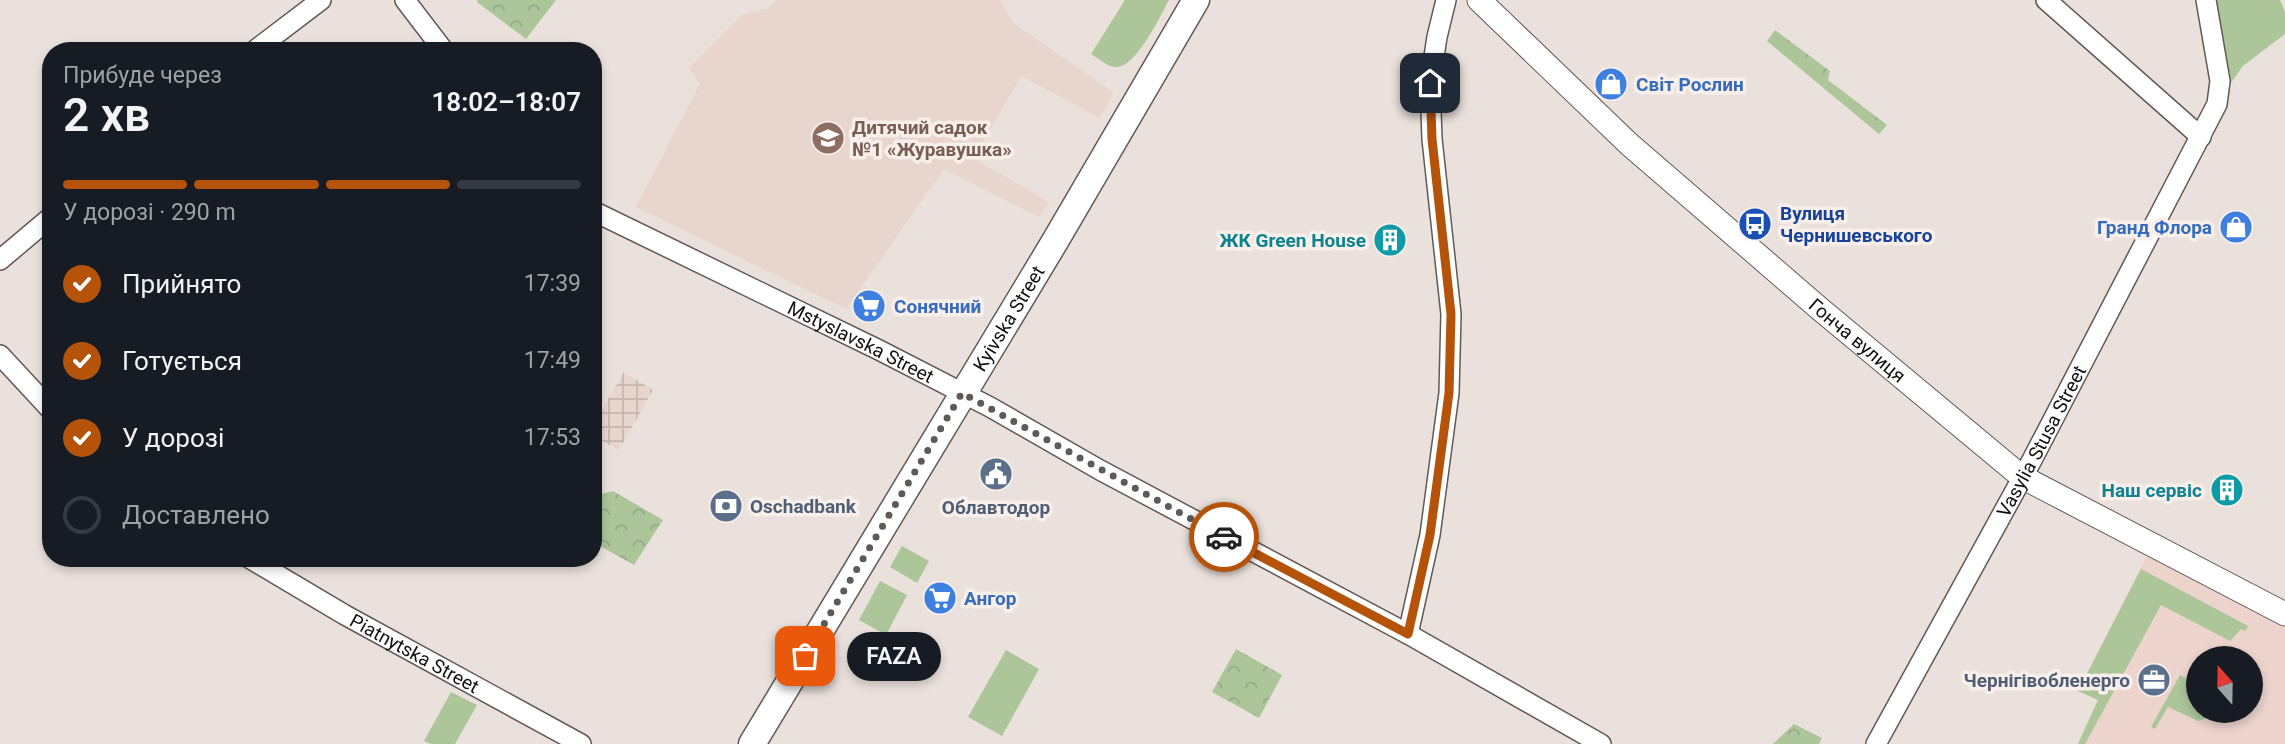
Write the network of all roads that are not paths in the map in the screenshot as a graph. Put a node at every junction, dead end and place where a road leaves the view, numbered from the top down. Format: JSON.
{"nodes":[{"id":1,"x":321,"y":0,"type":"edge"},
{"id":2,"x":405,"y":0,"type":"edge"},
{"id":3,"x":1196,"y":0,"type":"edge"},
{"id":4,"x":1446,"y":0,"type":"edge"},
{"id":5,"x":1479,"y":0,"type":"edge"},
{"id":6,"x":2046,"y":0,"type":"edge"},
{"id":7,"x":2206,"y":0,"type":"edge"},
{"id":8,"x":266,"y":42,"type":"edge"},
{"id":9,"x":437,"y":42,"type":"edge"},
{"id":10,"x":2201,"y":137,"type":"junction"},
{"id":11,"x":602,"y":215,"type":"edge"},
{"id":12,"x":42,"y":225,"type":"edge"},
{"id":13,"x":0,"y":260,"type":"edge"},
{"id":14,"x":0,"y":355,"type":"edge"},
{"id":15,"x":962,"y":393,"type":"junction"},
{"id":16,"x":42,"y":400,"type":"edge"},
{"id":17,"x":2022,"y":477,"type":"junction"},
{"id":18,"x":264,"y":567,"type":"edge"},
{"id":19,"x":2285,"y":614,"type":"edge"},
{"id":20,"x":1408,"y":634,"type":"junction"},
{"id":21,"x":581,"y":744,"type":"edge"},
{"id":22,"x":752,"y":744,"type":"edge"},
{"id":23,"x":1601,"y":744,"type":"edge"},
{"id":24,"x":1876,"y":744,"type":"edge"}],
"edges":[{"from":1,"to":8,"type":"street"},
{"from":2,"to":9,"type":"street"},
{"from":3,"to":15,"type":"main road","name":"Kyivska Street"},
{"from":4,"to":20,"type":"street"},
{"from":5,"to":17,"type":"street","name":"Гонча вулиця"},
{"from":6,"to":10,"type":"street"},
{"from":7,"to":10,"type":"street","name":"Vasylia Stusa Street"},
{"from":10,"to":17,"type":"street","name":"Vasylia Stusa Street"},
{"from":11,"to":15,"type":"street","name":"Mstyslavska Street"},
{"from":12,"to":13,"type":"street"},
{"from":14,"to":16,"type":"street"},
{"from":15,"to":20,"type":"street","name":"Mstyslavska Street"},
{"from":15,"to":22,"type":"main road","name":"Kyivska Street"},
{"from":17,"to":19,"type":"street","name":"Гонча вулиця"},
{"from":17,"to":24,"type":"street","name":"Vasylia Stusa Street"},
{"from":18,"to":21,"type":"street","name":"Piatnytska Street"},
{"from":20,"to":23,"type":"street","name":"Mstyslavska Street"}]}
